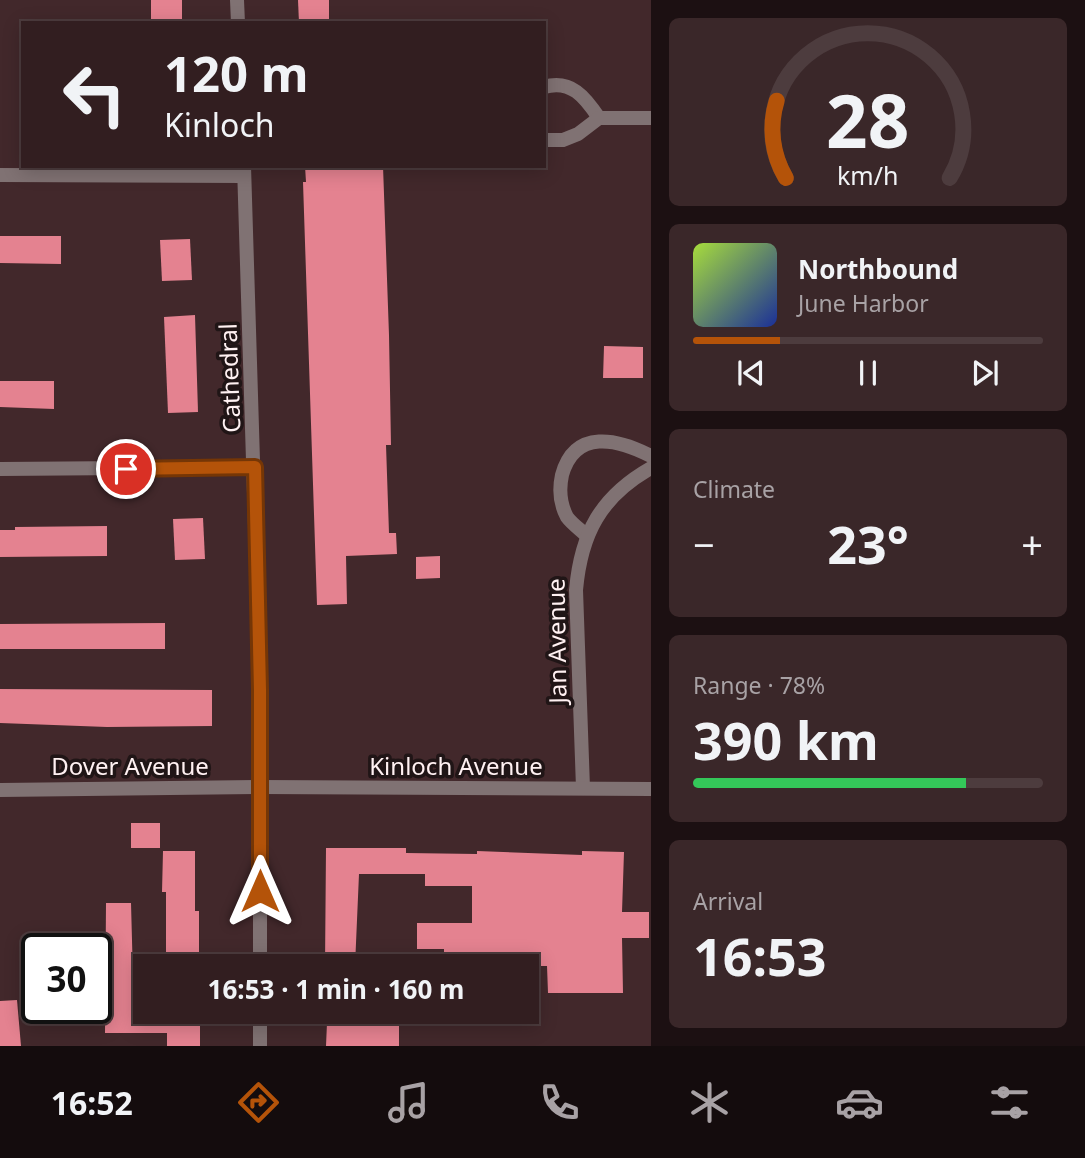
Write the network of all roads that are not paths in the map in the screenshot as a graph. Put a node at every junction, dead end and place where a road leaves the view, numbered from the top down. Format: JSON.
{"nodes":[{"id":1,"x":237,"y":0,"type":"edge"},
{"id":2,"x":238,"y":21,"type":"edge"},
{"id":3,"x":546,"y":87,"type":"edge"},
{"id":4,"x":599,"y":118,"type":"junction"},
{"id":5,"x":651,"y":118,"type":"edge"},
{"id":6,"x":546,"y":140,"type":"edge"},
{"id":7,"x":244,"y":171,"type":"edge"},
{"id":8,"x":0,"y":175,"type":"edge"},
{"id":9,"x":651,"y":456,"type":"edge"},
{"id":10,"x":255,"y":467,"type":"junction"},
{"id":11,"x":651,"y":468,"type":"edge"},
{"id":12,"x":0,"y":469,"type":"edge"},
{"id":13,"x":587,"y":536,"type":"junction"},
{"id":14,"x":260,"y":787,"type":"junction"},
{"id":15,"x":583,"y":788,"type":"junction"},
{"id":16,"x":0,"y":789,"type":"edge"},
{"id":17,"x":651,"y":789,"type":"edge"},
{"id":18,"x":260,"y":954,"type":"edge"},
{"id":19,"x":260,"y":1024,"type":"edge"},
{"id":20,"x":260,"y":1046,"type":"edge"}],
"edges":[{"from":1,"to":2,"type":"street"},
{"from":3,"to":4,"type":"street"},
{"from":4,"to":5,"type":"street"},
{"from":4,"to":6,"type":"street"},
{"from":7,"to":8,"type":"street"},
{"from":7,"to":10,"type":"street","name":"Cathedral"},
{"from":9,"to":13,"type":"street"},
{"from":10,"to":12,"type":"street"},
{"from":10,"to":14,"type":"street","name":"Cathedral"},
{"from":11,"to":13,"type":"street","name":"Jan Avenue"},
{"from":13,"to":15,"type":"street","name":"Jan Avenue"},
{"from":14,"to":15,"type":"street","name":"Kinloch Avenue"},
{"from":14,"to":16,"type":"street","name":"Dover Avenue"},
{"from":14,"to":18,"type":"street","name":"Cathedral"},
{"from":15,"to":17,"type":"street","name":"Kinloch Avenue"},
{"from":19,"to":20,"type":"street"}]}
